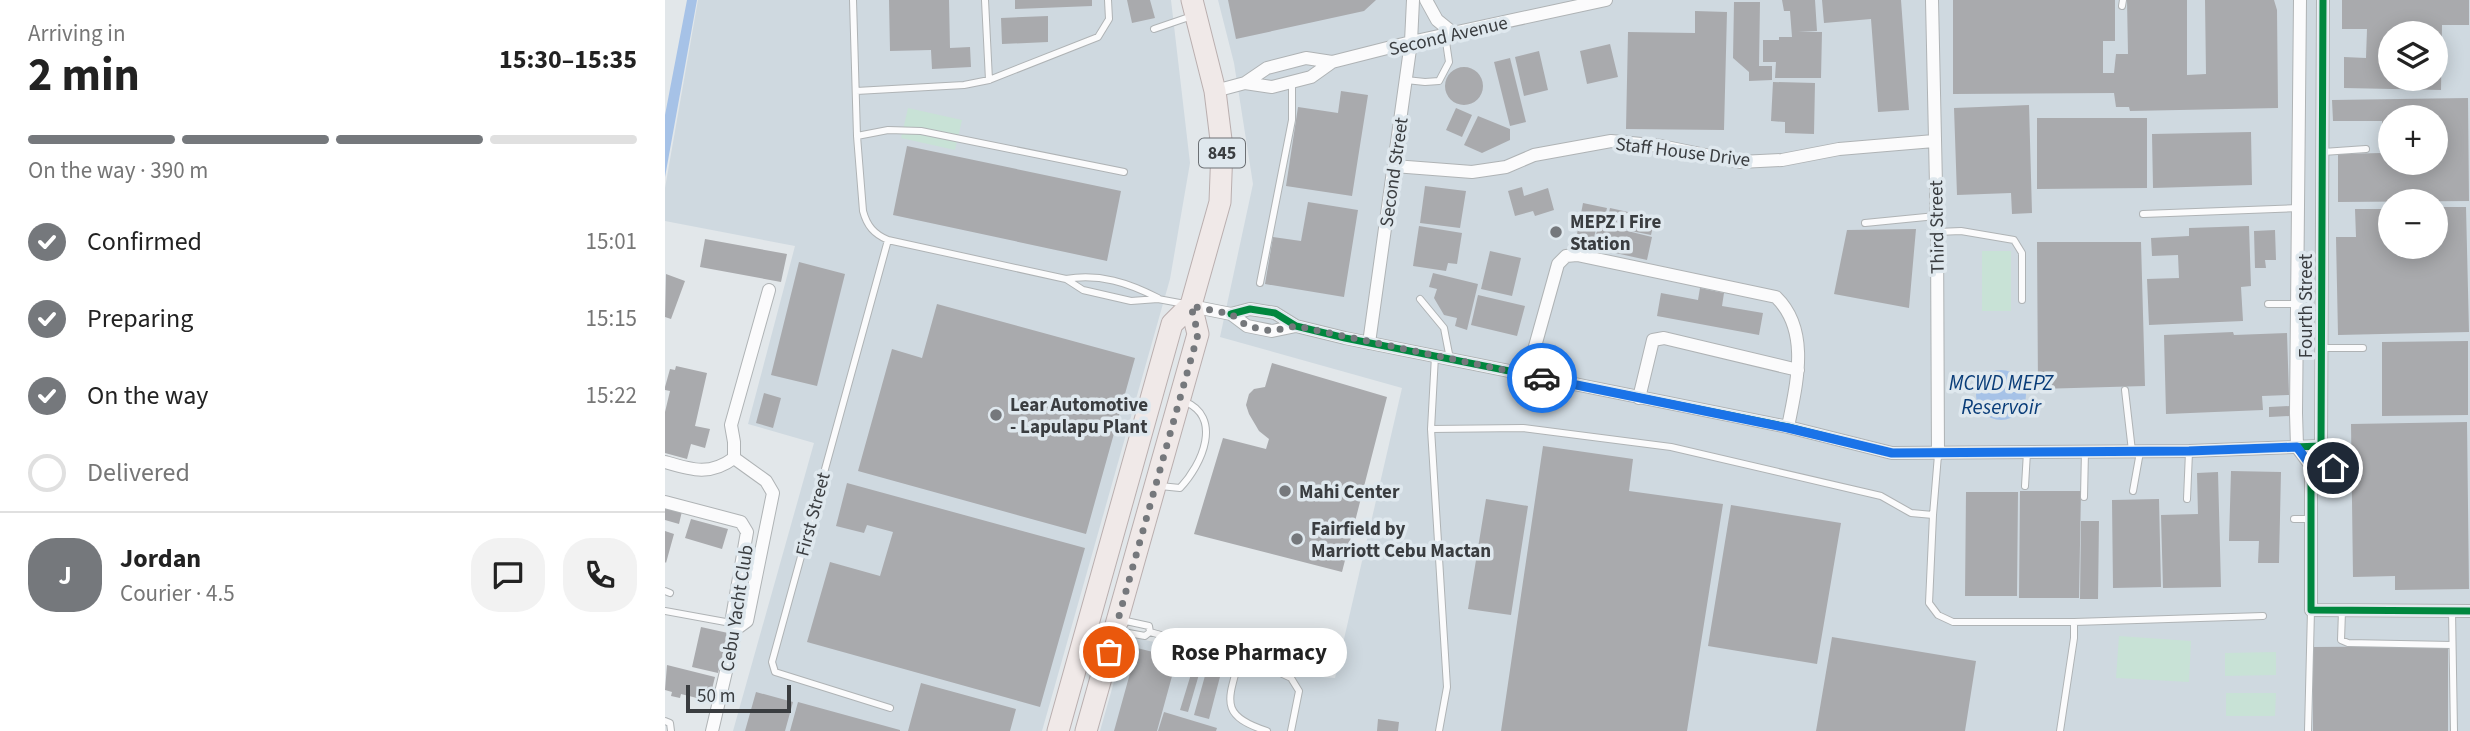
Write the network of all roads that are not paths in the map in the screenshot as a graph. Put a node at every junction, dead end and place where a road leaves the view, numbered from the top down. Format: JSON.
{"nodes":[{"id":1,"x":853,"y":0,"type":"edge"},
{"id":2,"x":985,"y":0,"type":"edge"},
{"id":3,"x":1108,"y":0,"type":"edge"},
{"id":4,"x":1413,"y":0,"type":"edge"},
{"id":5,"x":1426,"y":0,"type":"edge"},
{"id":6,"x":1606,"y":0,"type":"edge"},
{"id":7,"x":1932,"y":0,"type":"edge"},
{"id":8,"x":2301,"y":0,"type":"edge"},
{"id":9,"x":2323,"y":0,"type":"edge"},
{"id":10,"x":1194,"y":7,"type":"edge"},
{"id":11,"x":1154,"y":29,"type":"dead end"},
{"id":12,"x":1449,"y":34,"type":"junction"},
{"id":13,"x":1411,"y":42,"type":"junction"},
{"id":14,"x":1332,"y":62,"type":"junction"},
{"id":15,"x":989,"y":80,"type":"junction"},
{"id":16,"x":1406,"y":80,"type":"junction"},
{"id":17,"x":1292,"y":82,"type":"junction"},
{"id":18,"x":1245,"y":83,"type":"junction"},
{"id":19,"x":1215,"y":91,"type":"junction"},
{"id":20,"x":856,"y":92,"type":"junction"},
{"id":21,"x":2322,"y":120,"type":"junction"},
{"id":22,"x":2299,"y":121,"type":"junction"},
{"id":23,"x":857,"y":136,"type":"junction"},
{"id":24,"x":1934,"y":141,"type":"junction"},
{"id":25,"x":2366,"y":149,"type":"dead end"},
{"id":26,"x":2322,"y":152,"type":"junction"},
{"id":27,"x":1394,"y":166,"type":"junction"},
{"id":28,"x":1124,"y":172,"type":"dead end"},
{"id":29,"x":2298,"y":208,"type":"junction"},
{"id":30,"x":2322,"y":208,"type":"junction"},
{"id":31,"x":2143,"y":214,"type":"dead end"},
{"id":32,"x":1937,"y":216,"type":"junction"},
{"id":33,"x":1865,"y":223,"type":"dead end"},
{"id":34,"x":1937,"y":232,"type":"junction"},
{"id":35,"x":888,"y":240,"type":"junction"},
{"id":36,"x":1066,"y":279,"type":"junction"},
{"id":37,"x":1260,"y":283,"type":"dead end"},
{"id":38,"x":769,"y":290,"type":"dead end"},
{"id":39,"x":1158,"y":299,"type":"junction"},
{"id":40,"x":1420,"y":299,"type":"dead end"},
{"id":41,"x":2021,"y":300,"type":"dead end"},
{"id":42,"x":2268,"y":304,"type":"dead end"},
{"id":43,"x":2298,"y":304,"type":"junction"},
{"id":44,"x":2321,"y":304,"type":"junction"},
{"id":45,"x":1191,"y":305,"type":"junction"},
{"id":46,"x":1369,"y":343,"type":"junction"},
{"id":47,"x":2321,"y":348,"type":"junction"},
{"id":48,"x":2363,"y":348,"type":"dead end"},
{"id":49,"x":1435,"y":356,"type":"junction"},
{"id":50,"x":1450,"y":359,"type":"junction"},
{"id":51,"x":1798,"y":370,"type":"junction"},
{"id":52,"x":1527,"y":375,"type":"junction"},
{"id":53,"x":2125,"y":390,"type":"dead end"},
{"id":54,"x":1639,"y":398,"type":"junction"},
{"id":55,"x":1179,"y":399,"type":"junction"},
{"id":56,"x":2297,"y":413,"type":"junction"},
{"id":57,"x":2321,"y":414,"type":"junction"},
{"id":58,"x":1788,"y":428,"type":"junction"},
{"id":59,"x":1431,"y":429,"type":"junction"},
{"id":60,"x":2321,"y":446,"type":"junction"},
{"id":61,"x":2297,"y":447,"type":"junction"},
{"id":62,"x":2085,"y":451,"type":"junction"},
{"id":63,"x":2136,"y":451,"type":"junction"},
{"id":64,"x":2189,"y":451,"type":"junction"},
{"id":65,"x":2027,"y":452,"type":"junction"},
{"id":66,"x":1938,"y":454,"type":"junction"},
{"id":67,"x":734,"y":458,"type":"junction"},
{"id":68,"x":665,"y":462,"type":"edge"},
{"id":69,"x":2347,"y":466,"type":"dead end"},
{"id":70,"x":2311,"y":468,"type":"junction"},
{"id":71,"x":1155,"y":486,"type":"junction"},
{"id":72,"x":2025,"y":486,"type":"dead end"},
{"id":73,"x":2133,"y":491,"type":"dead end"},
{"id":74,"x":2084,"y":498,"type":"dead end"},
{"id":75,"x":2187,"y":499,"type":"dead end"},
{"id":76,"x":665,"y":502,"type":"edge"},
{"id":77,"x":1933,"y":515,"type":"junction"},
{"id":78,"x":2294,"y":519,"type":"dead end"},
{"id":79,"x":2311,"y":519,"type":"junction"},
{"id":80,"x":2311,"y":610,"type":"junction"},
{"id":81,"x":665,"y":611,"type":"edge"},
{"id":82,"x":2342,"y":611,"type":"junction"},
{"id":83,"x":2452,"y":611,"type":"junction"},
{"id":84,"x":2470,"y":611,"type":"edge"},
{"id":85,"x":2263,"y":616,"type":"dead end"},
{"id":86,"x":2074,"y":622,"type":"junction"},
{"id":87,"x":734,"y":626,"type":"junction"},
{"id":88,"x":1119,"y":626,"type":"junction"},
{"id":89,"x":1150,"y":632,"type":"junction"},
{"id":90,"x":2452,"y":645,"type":"junction"},
{"id":91,"x":1240,"y":657,"type":"junction"},
{"id":92,"x":890,"y":708,"type":"dead end"},
{"id":93,"x":665,"y":721,"type":"edge"},
{"id":94,"x":671,"y":731,"type":"edge"},
{"id":95,"x":712,"y":731,"type":"edge"},
{"id":96,"x":1058,"y":731,"type":"edge"},
{"id":97,"x":1086,"y":731,"type":"edge"},
{"id":98,"x":1267,"y":731,"type":"edge"},
{"id":99,"x":1291,"y":731,"type":"edge"},
{"id":100,"x":1439,"y":731,"type":"edge"},
{"id":101,"x":2060,"y":731,"type":"edge"},
{"id":102,"x":2308,"y":731,"type":"edge"},
{"id":103,"x":2454,"y":731,"type":"edge"}],
"edges":[{"from":1,"to":20,"type":"lane"},
{"from":2,"to":15,"type":"lane"},
{"from":3,"to":15,"type":"lane"},
{"from":4,"to":13,"type":"street","name":"Second Street"},
{"from":5,"to":12,"type":"street"},
{"from":6,"to":12,"type":"street","name":"Second Avenue"},
{"from":7,"to":24,"type":"street","name":"Third Street"},
{"from":8,"to":22,"type":"street","name":"Fourth Street"},
{"from":9,"to":21,"type":"street","name":"Fourth Street"},
{"from":10,"to":11,"type":"lane"},
{"from":10,"to":19,"type":"main road","number":"845"},
{"from":12,"to":13,"type":"street","name":"Second Avenue"},
{"from":12,"to":16,"type":"lane"},
{"from":13,"to":14,"type":"street","name":"Second Avenue"},
{"from":13,"to":16,"type":"street","name":"Second Street"},
{"from":14,"to":17,"type":"street","name":"Second Avenue"},
{"from":14,"to":18,"type":"street","name":"Second Avenue"},
{"from":15,"to":20,"type":"lane"},
{"from":16,"to":27,"type":"street","name":"Second Street"},
{"from":17,"to":18,"type":"street","name":"Second Avenue"},
{"from":17,"to":37,"type":"lane"},
{"from":18,"to":19,"type":"street","name":"Second Avenue"},
{"from":19,"to":45,"type":"main road","number":"845"},
{"from":20,"to":23,"type":"lane"},
{"from":21,"to":22,"type":"street"},
{"from":21,"to":26,"type":"street","name":"Fourth Street"},
{"from":22,"to":29,"type":"street","name":"Fourth Street"},
{"from":23,"to":28,"type":"lane"},
{"from":23,"to":35,"type":"lane"},
{"from":24,"to":27,"type":"street","name":"Staff House Drive"},
{"from":24,"to":32,"type":"street","name":"Third Street"},
{"from":25,"to":26,"type":"lane"},
{"from":26,"to":30,"type":"street","name":"Fourth Street"},
{"from":27,"to":46,"type":"street","name":"Second Street"},
{"from":29,"to":30,"type":"street"},
{"from":29,"to":31,"type":"lane"},
{"from":29,"to":43,"type":"street","name":"Fourth Street"},
{"from":30,"to":44,"type":"street","name":"Fourth Street"},
{"from":32,"to":33,"type":"lane"},
{"from":32,"to":34,"type":"street","name":"Third Street"},
{"from":34,"to":41,"type":"lane"},
{"from":34,"to":66,"type":"street","name":"Third Street"},
{"from":35,"to":36,"type":"lane"},
{"from":35,"to":92,"type":"lane","name":"First Street"},
{"from":36,"to":39,"type":"lane"},
{"from":36,"to":39,"type":"lane"},
{"from":38,"to":67,"type":"street"},
{"from":39,"to":45,"type":"lane"},
{"from":40,"to":50,"type":"lane"},
{"from":42,"to":43,"type":"lane"},
{"from":43,"to":44,"type":"street"},
{"from":43,"to":56,"type":"street","name":"Fourth Street"},
{"from":44,"to":47,"type":"street","name":"Fourth Street"},
{"from":45,"to":46,"type":"street"},
{"from":45,"to":55,"type":"main road","number":"845"},
{"from":45,"to":96,"type":"main road","number":"845"},
{"from":46,"to":49,"type":"street"},
{"from":47,"to":48,"type":"lane"},
{"from":47,"to":57,"type":"street","name":"Fourth Street"},
{"from":49,"to":50,"type":"street"},
{"from":49,"to":59,"type":"lane"},
{"from":50,"to":52,"type":"street"},
{"from":51,"to":52,"type":"street"},
{"from":51,"to":54,"type":"street"},
{"from":51,"to":58,"type":"street"},
{"from":52,"to":54,"type":"street"},
{"from":53,"to":63,"type":"lane"},
{"from":54,"to":58,"type":"street"},
{"from":55,"to":71,"type":"main road","number":"845"},
{"from":55,"to":71,"type":"lane"},
{"from":56,"to":57,"type":"street"},
{"from":56,"to":61,"type":"street","name":"Fourth Street"},
{"from":57,"to":60,"type":"street","name":"Fourth Street"},
{"from":58,"to":66,"type":"street"},
{"from":59,"to":77,"type":"lane"},
{"from":59,"to":100,"type":"lane"},
{"from":60,"to":61,"type":"street"},
{"from":60,"to":70,"type":"street","name":"Fourth Street"},
{"from":61,"to":64,"type":"street"},
{"from":61,"to":70,"type":"street"},
{"from":62,"to":63,"type":"street"},
{"from":62,"to":65,"type":"street"},
{"from":62,"to":74,"type":"lane"},
{"from":63,"to":64,"type":"street"},
{"from":63,"to":73,"type":"lane"},
{"from":64,"to":75,"type":"lane"},
{"from":65,"to":66,"type":"street"},
{"from":65,"to":72,"type":"lane"},
{"from":66,"to":77,"type":"lane"},
{"from":67,"to":68,"type":"street"},
{"from":67,"to":87,"type":"street"},
{"from":69,"to":70,"type":"lane"},
{"from":70,"to":79,"type":"street","name":"Fourth Street"},
{"from":71,"to":88,"type":"main road","number":"845"},
{"from":76,"to":87,"type":"street","name":"Cebu Yacht Club"},
{"from":77,"to":86,"type":"lane"},
{"from":78,"to":79,"type":"lane"},
{"from":79,"to":80,"type":"street","name":"Fourth Street"},
{"from":80,"to":82,"type":"street"},
{"from":80,"to":102,"type":"lane"},
{"from":81,"to":87,"type":"lane"},
{"from":82,"to":83,"type":"street"},
{"from":82,"to":90,"type":"lane"},
{"from":83,"to":84,"type":"street"},
{"from":83,"to":90,"type":"lane"},
{"from":85,"to":86,"type":"lane"},
{"from":86,"to":101,"type":"lane"},
{"from":87,"to":95,"type":"street","name":"Cebu Yacht Club"},
{"from":88,"to":89,"type":"lane"},
{"from":88,"to":89,"type":"lane"},
{"from":88,"to":97,"type":"main road","number":"845"},
{"from":89,"to":91,"type":"lane"},
{"from":90,"to":103,"type":"lane"},
{"from":91,"to":98,"type":"lane"},
{"from":91,"to":99,"type":"lane"},
{"from":93,"to":94,"type":"lane"}]}
